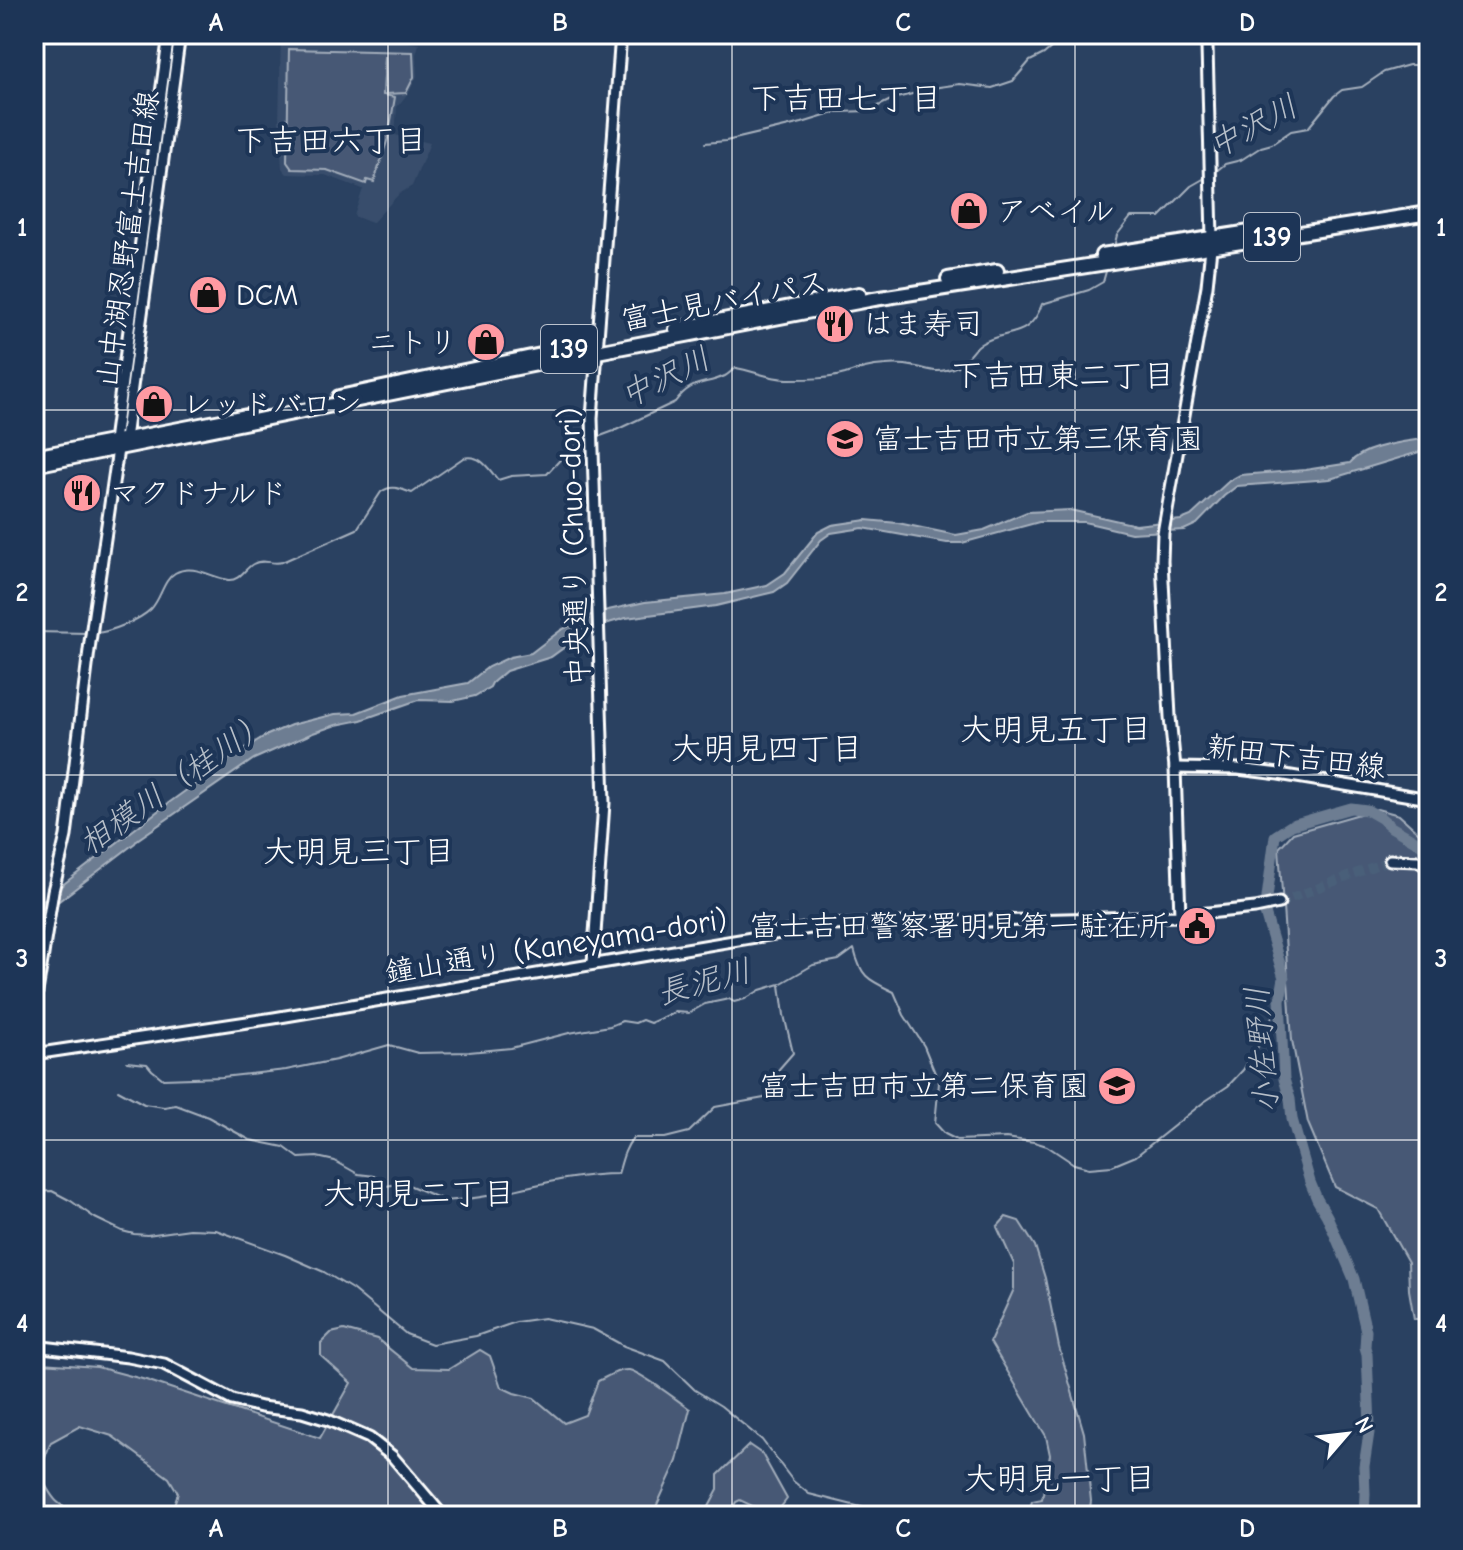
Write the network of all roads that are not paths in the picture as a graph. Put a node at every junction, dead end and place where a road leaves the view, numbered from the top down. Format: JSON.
{"nodes":[{"id":1,"x":169,"y":34,"type":"edge"},
{"id":2,"x":180,"y":34,"type":"edge"},
{"id":3,"x":621,"y":34,"type":"edge"},
{"id":4,"x":1206,"y":34,"type":"edge"},
{"id":5,"x":1429,"y":206,"type":"edge"},
{"id":6,"x":1429,"y":213,"type":"edge"},
{"id":7,"x":1211,"y":242,"type":"junction"},
{"id":8,"x":597,"y":348,"type":"junction"},
{"id":9,"x":119,"y":443,"type":"junction"},
{"id":10,"x":34,"y":457,"type":"edge"},
{"id":11,"x":34,"y":465,"type":"edge"},
{"id":12,"x":1175,"y":768,"type":"junction"},
{"id":13,"x":1429,"y":799,"type":"edge"},
{"id":14,"x":1390,"y":860,"type":"tunnel mouth"},
{"id":15,"x":1429,"y":868,"type":"edge"},
{"id":16,"x":1276,"y":904,"type":"tunnel mouth"},
{"id":17,"x":1180,"y":916,"type":"junction"},
{"id":18,"x":593,"y":963,"type":"junction"},
{"id":19,"x":34,"y":1011,"type":"edge"},
{"id":20,"x":34,"y":1054,"type":"edge"},
{"id":21,"x":34,"y":1346,"type":"edge"},
{"id":22,"x":443,"y":1516,"type":"edge"}],
"edges":[{"from":1,"to":9,"type":"main road","name":"山中湖忍野富士吉田線"},
{"from":2,"to":9,"type":"main road","name":"山中湖忍野富士吉田線"},
{"from":3,"to":8,"type":"main road","name":"中央通り (Chuo-dori)"},
{"from":4,"to":7,"type":"main road","name":"新田下吉田線"},
{"from":5,"to":7,"type":"highway","name":"富士見バイパス","number":"139"},
{"from":6,"to":7,"type":"highway","name":"富士見バイパス","number":"139"},
{"from":7,"to":8,"type":"highway","name":"富士見バイパス","number":"139"},
{"from":7,"to":12,"type":"main road","name":"新田下吉田線"},
{"from":8,"to":9,"type":"highway","name":"富士見バイパス","number":"139"},
{"from":8,"to":18,"type":"main road","name":"中央通り (Chuo-dori)"},
{"from":9,"to":10,"type":"highway","name":"富士見バイパス","number":"139"},
{"from":9,"to":11,"type":"highway","name":"富士見バイパス","number":"139"},
{"from":9,"to":19,"type":"main road","name":"山中湖忍野富士吉田線"},
{"from":12,"to":13,"type":"main road","name":"新田下吉田線"},
{"from":12,"to":17,"type":"main road"},
{"from":14,"to":15,"type":"main road"},
{"from":16,"to":17,"type":"main road","name":"鐘山通り (Kaneyama-dori)"},
{"from":17,"to":18,"type":"main road","name":"鐘山通り (Kaneyama-dori)"},
{"from":18,"to":20,"type":"main road","name":"鐘山通り (Kaneyama-dori)"},
{"from":21,"to":22,"type":"main road"}]}
